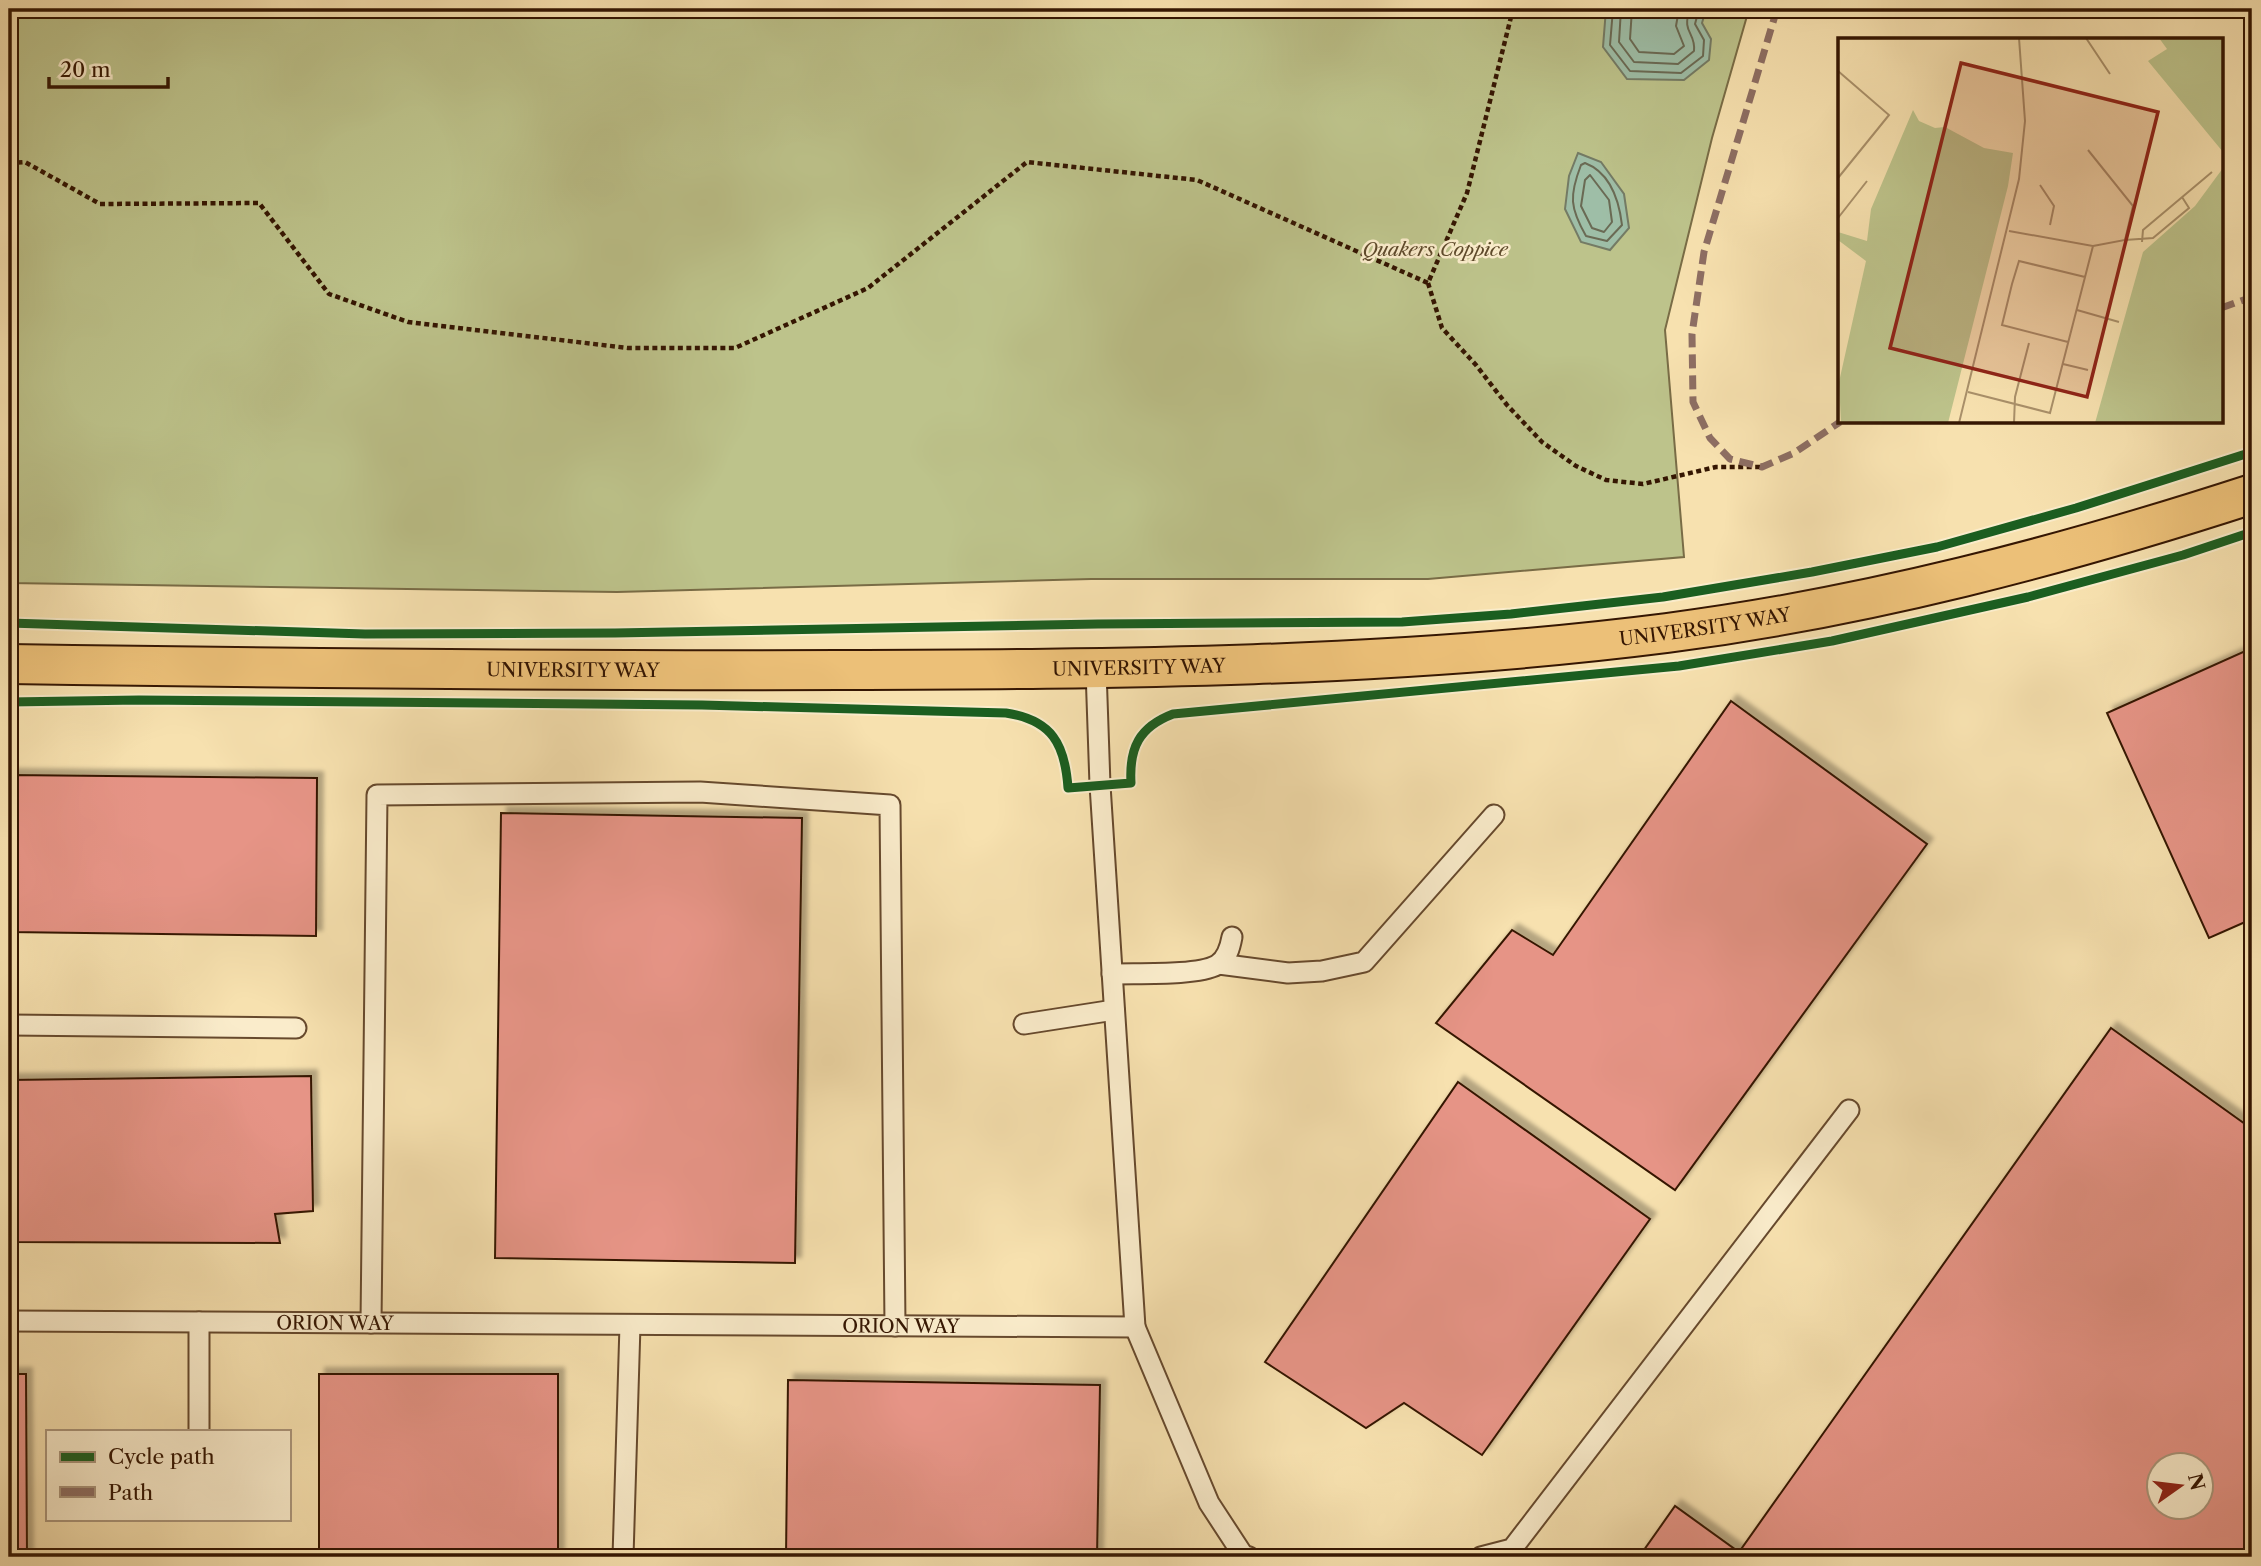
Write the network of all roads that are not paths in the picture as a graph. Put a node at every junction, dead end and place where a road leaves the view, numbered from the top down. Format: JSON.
{"nodes":[{"id":1,"x":2252,"y":494,"type":"edge"},
{"id":2,"x":9,"y":664,"type":"edge"},
{"id":3,"x":1096,"y":670,"type":"junction"},
{"id":4,"x":1494,"y":815,"type":"dead end"},
{"id":5,"x":1232,"y":937,"type":"dead end"},
{"id":6,"x":1219,"y":964,"type":"junction"},
{"id":7,"x":1112,"y":974,"type":"junction"},
{"id":8,"x":1114,"y":1010,"type":"junction"},
{"id":9,"x":1024,"y":1024,"type":"dead end"},
{"id":10,"x":9,"y":1025,"type":"edge"},
{"id":11,"x":296,"y":1028,"type":"dead end"},
{"id":12,"x":1849,"y":1110,"type":"dead end"},
{"id":13,"x":9,"y":1321,"type":"edge"},
{"id":14,"x":199,"y":1322,"type":"junction"},
{"id":15,"x":371,"y":1323,"type":"junction"},
{"id":16,"x":630,"y":1325,"type":"junction"},
{"id":17,"x":895,"y":1326,"type":"junction"},
{"id":18,"x":1135,"y":1327,"type":"junction"},
{"id":19,"x":199,"y":1430,"type":"edge"},
{"id":20,"x":623,"y":1557,"type":"edge"},
{"id":21,"x":1244,"y":1557,"type":"edge"},
{"id":22,"x":1481,"y":1557,"type":"edge"}],
"edges":[{"from":1,"to":3,"type":"highway","name":"UNIVERSITY WAY"},
{"from":2,"to":3,"type":"highway","name":"UNIVERSITY WAY"},
{"from":3,"to":7,"type":"lane"},
{"from":4,"to":6,"type":"lane"},
{"from":5,"to":6,"type":"lane"},
{"from":6,"to":7,"type":"lane"},
{"from":7,"to":8,"type":"lane"},
{"from":8,"to":9,"type":"lane"},
{"from":8,"to":18,"type":"lane"},
{"from":10,"to":11,"type":"lane"},
{"from":12,"to":22,"type":"lane"},
{"from":13,"to":14,"type":"lane","name":"ORION WAY"},
{"from":14,"to":15,"type":"lane","name":"ORION WAY"},
{"from":14,"to":19,"type":"lane"},
{"from":15,"to":16,"type":"lane","name":"ORION WAY"},
{"from":15,"to":17,"type":"lane"},
{"from":16,"to":17,"type":"lane","name":"ORION WAY"},
{"from":16,"to":20,"type":"lane"},
{"from":17,"to":18,"type":"lane","name":"ORION WAY"},
{"from":18,"to":21,"type":"lane"}]}
